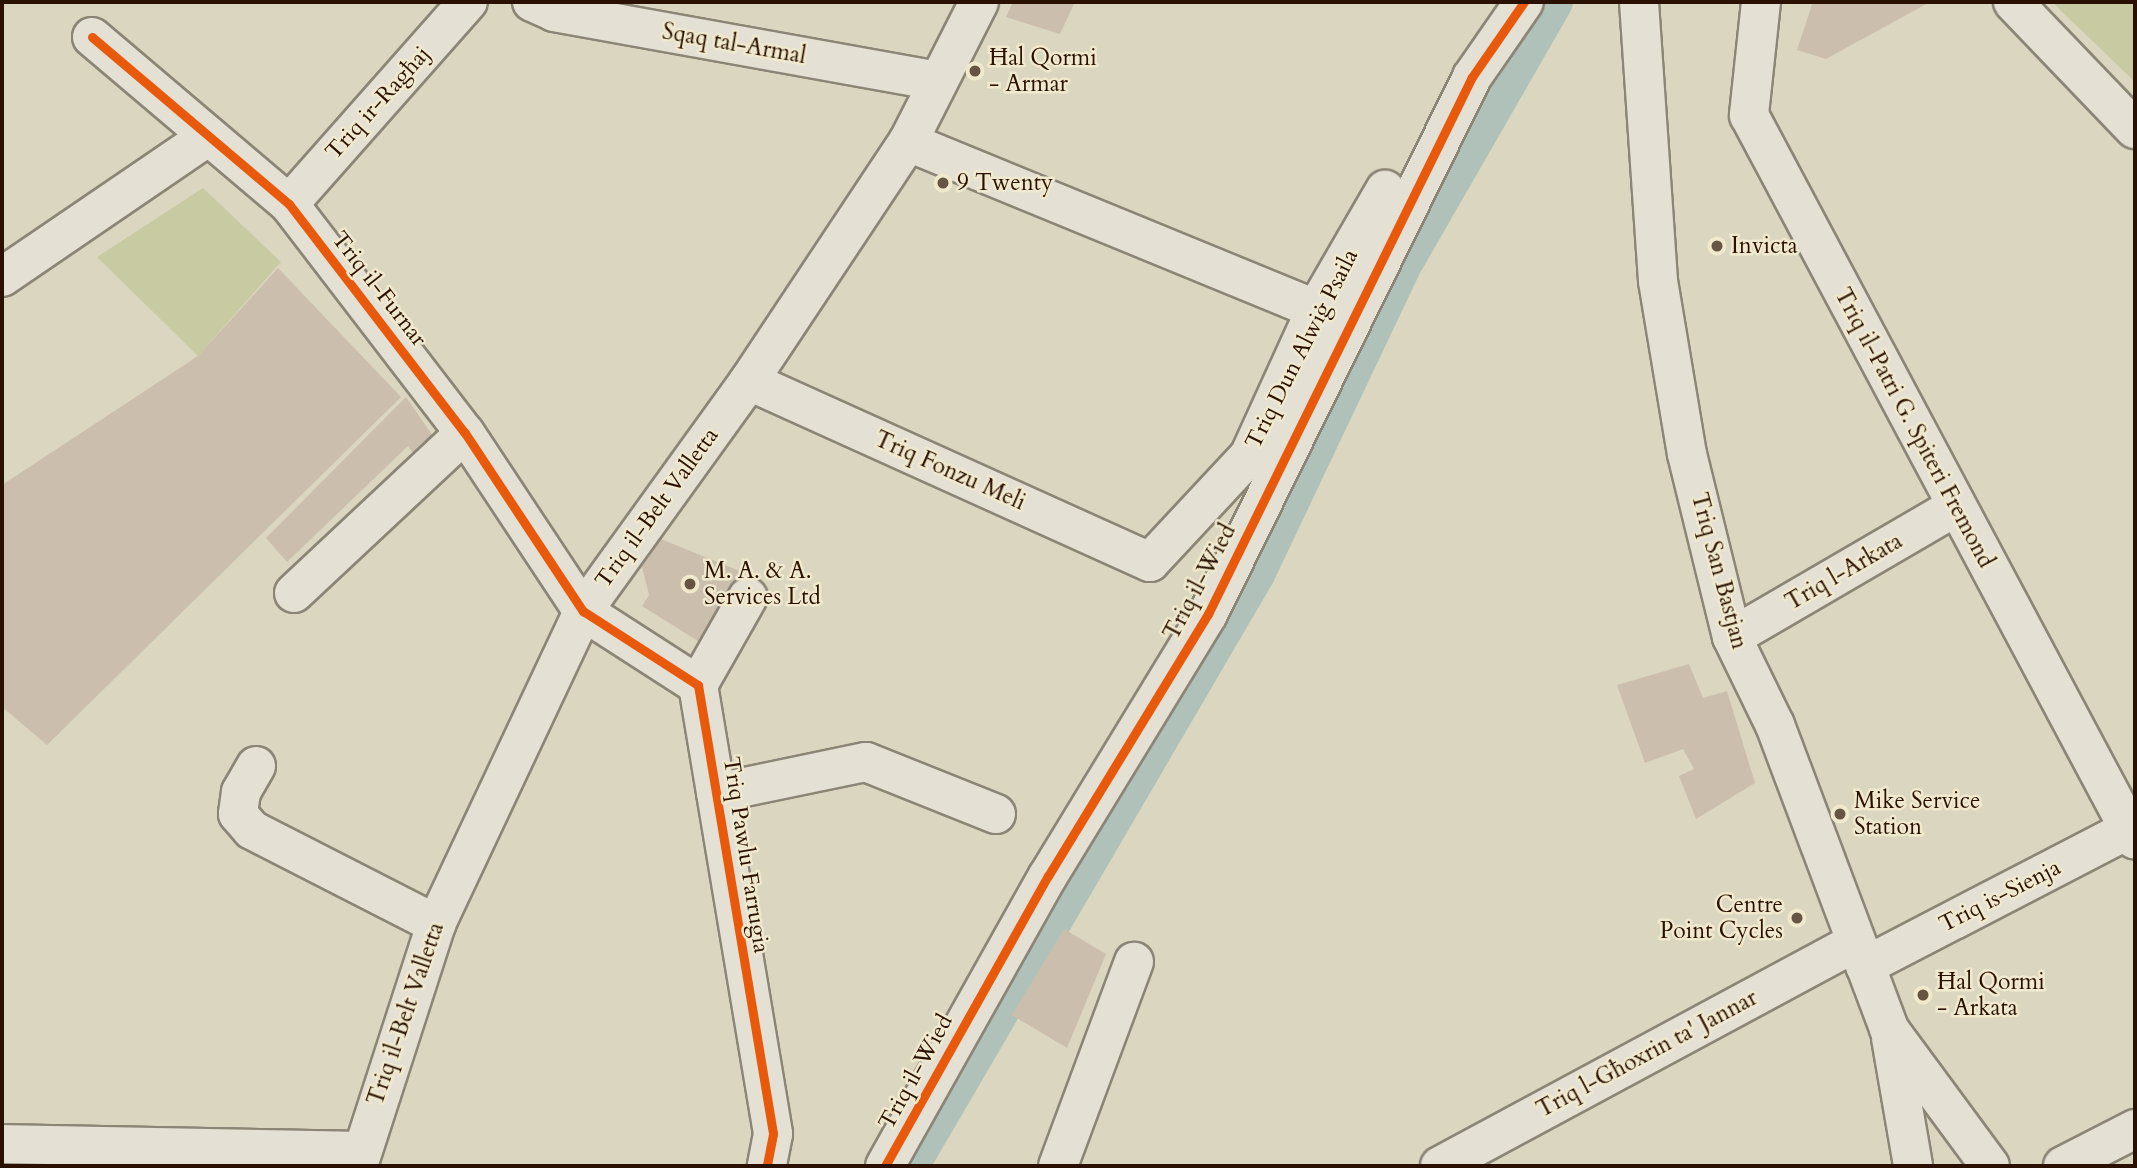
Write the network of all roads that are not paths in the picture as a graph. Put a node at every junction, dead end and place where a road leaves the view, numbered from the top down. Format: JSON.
{"nodes":[{"id":1,"x":468,"y":2,"type":"edge"},
{"id":2,"x":532,"y":2,"type":"edge"},
{"id":3,"x":979,"y":2,"type":"edge"},
{"id":4,"x":1524,"y":2,"type":"edge"},
{"id":5,"x":1639,"y":2,"type":"edge"},
{"id":6,"x":1761,"y":2,"type":"edge"},
{"id":7,"x":2013,"y":2,"type":"edge"},
{"id":8,"x":92,"y":37,"type":"dead end"},
{"id":9,"x":938,"y":81,"type":"junction"},
{"id":10,"x":2135,"y":129,"type":"edge"},
{"id":11,"x":209,"y":136,"type":"junction"},
{"id":12,"x":908,"y":142,"type":"junction"},
{"id":13,"x":1385,"y":190,"type":"dead end"},
{"id":14,"x":289,"y":204,"type":"junction"},
{"id":15,"x":2,"y":277,"type":"edge"},
{"id":16,"x":1316,"y":309,"type":"junction"},
{"id":17,"x":750,"y":381,"type":"junction"},
{"id":18,"x":465,"y":433,"type":"junction"},
{"id":19,"x":1955,"y":507,"type":"junction"},
{"id":20,"x":1150,"y":562,"type":"joint"},
{"id":21,"x":294,"y":593,"type":"dead end"},
{"id":22,"x":748,"y":597,"type":"dead end"},
{"id":23,"x":583,"y":611,"type":"junction"},
{"id":24,"x":1732,"y":637,"type":"junction"},
{"id":25,"x":698,"y":685,"type":"junction"},
{"id":26,"x":256,"y":766,"type":"dead end"},
{"id":27,"x":716,"y":793,"type":"junction"},
{"id":28,"x":996,"y":814,"type":"dead end"},
{"id":29,"x":2133,"y":832,"type":"edge"},
{"id":30,"x":436,"y":924,"type":"junction"},
{"id":31,"x":1859,"y":954,"type":"junction"},
{"id":32,"x":1134,"y":962,"type":"dead end"},
{"id":33,"x":1889,"y":1029,"type":"junction"},
{"id":34,"x":2135,"y":1129,"type":"edge"},
{"id":35,"x":2,"y":1144,"type":"edge"},
{"id":36,"x":358,"y":1159,"type":"edge"},
{"id":37,"x":767,"y":1166,"type":"edge"},
{"id":38,"x":885,"y":1166,"type":"edge"},
{"id":39,"x":1058,"y":1166,"type":"edge"},
{"id":40,"x":1440,"y":1166,"type":"edge"},
{"id":41,"x":1913,"y":1166,"type":"edge"},
{"id":42,"x":1990,"y":1166,"type":"edge"},
{"id":43,"x":2063,"y":1166,"type":"edge"}],
"edges":[{"from":1,"to":14,"type":"street","name":"Triq ir-Ragħaj"},
{"from":2,"to":9,"type":"street","name":"Sqaq tal-Armal"},
{"from":3,"to":9,"type":"street","name":"Triq il-Belt Valletta"},
{"from":4,"to":38,"type":"street","name":"Triq il-Wied"},
{"from":5,"to":24,"type":"street","name":"Triq San Bastjan"},
{"from":6,"to":19,"type":"street","name":"Triq il-Patri G. Spiteri Fremond"},
{"from":7,"to":10,"type":"street"},
{"from":8,"to":11,"type":"street","name":"Triq il-Furnar"},
{"from":9,"to":12,"type":"street","name":"Triq il-Belt Valletta"},
{"from":11,"to":14,"type":"street","name":"Triq il-Furnar"},
{"from":11,"to":15,"type":"street"},
{"from":12,"to":16,"type":"street"},
{"from":12,"to":17,"type":"street","name":"Triq il-Belt Valletta"},
{"from":13,"to":16,"type":"street","name":"Triq Dun Alwiġ Psaila"},
{"from":14,"to":18,"type":"street","name":"Triq il-Furnar"},
{"from":16,"to":20,"type":"street","name":"Triq Dun Alwiġ Psaila"},
{"from":17,"to":20,"type":"street","name":"Triq Fonzu Meli"},
{"from":17,"to":23,"type":"street","name":"Triq il-Belt Valletta"},
{"from":18,"to":21,"type":"street"},
{"from":18,"to":23,"type":"street","name":"Triq il-Furnar"},
{"from":19,"to":24,"type":"street","name":"Triq l-Arkata"},
{"from":19,"to":29,"type":"street","name":"Triq il-Patri G. Spiteri Fremond"},
{"from":22,"to":25,"type":"street"},
{"from":23,"to":25,"type":"street"},
{"from":23,"to":30,"type":"street","name":"Triq il-Belt Valletta"},
{"from":24,"to":31,"type":"street","name":"Triq San Bastjan"},
{"from":25,"to":27,"type":"street","name":"Triq Pawlu Farrugia"},
{"from":26,"to":30,"type":"street"},
{"from":27,"to":28,"type":"street"},
{"from":27,"to":37,"type":"street","name":"Triq Pawlu Farrugia"},
{"from":29,"to":31,"type":"street","name":"Triq is-Sienja"},
{"from":30,"to":36,"type":"street","name":"Triq il-Belt Valletta"},
{"from":31,"to":33,"type":"street","name":"Triq San Bastjan"},
{"from":31,"to":40,"type":"street","name":"Triq l-Għoxrin ta' Jannar"},
{"from":32,"to":39,"type":"street"},
{"from":33,"to":41,"type":"street"},
{"from":33,"to":42,"type":"street","name":"Triq San Bastjan"},
{"from":34,"to":43,"type":"street"},
{"from":35,"to":36,"type":"street"}]}
